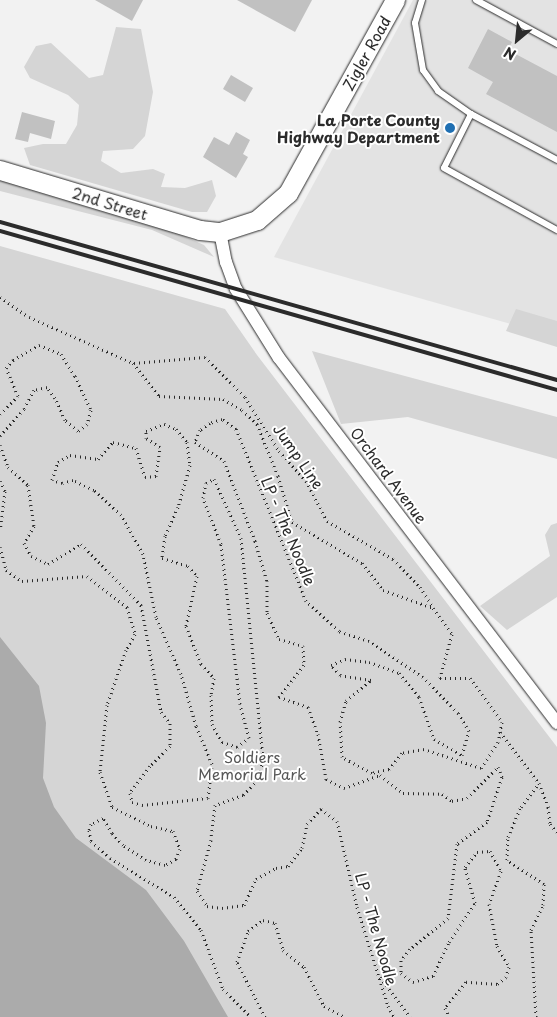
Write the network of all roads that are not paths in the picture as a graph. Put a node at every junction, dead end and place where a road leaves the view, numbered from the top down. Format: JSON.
{"nodes":[{"id":1,"x":395,"y":0,"type":"edge"},
{"id":2,"x":422,"y":0,"type":"edge"},
{"id":3,"x":476,"y":0,"type":"edge"},
{"id":4,"x":557,"y":44,"type":"edge"},
{"id":5,"x":471,"y":114,"type":"junction"},
{"id":6,"x":557,"y":160,"type":"edge"},
{"id":7,"x":0,"y":170,"type":"edge"},
{"id":8,"x":557,"y":230,"type":"edge"},
{"id":9,"x":220,"y":232,"type":"junction"},
{"id":10,"x":557,"y":723,"type":"edge"}],
"edges":[{"from":1,"to":9,"type":"street","name":"Zigler Road"},
{"from":2,"to":5,"type":"lane"},
{"from":3,"to":4,"type":"lane"},
{"from":5,"to":6,"type":"lane"},
{"from":5,"to":8,"type":"lane"},
{"from":7,"to":9,"type":"street","name":"2nd Street"},
{"from":9,"to":10,"type":"street","name":"Orchard Avenue"}]}
